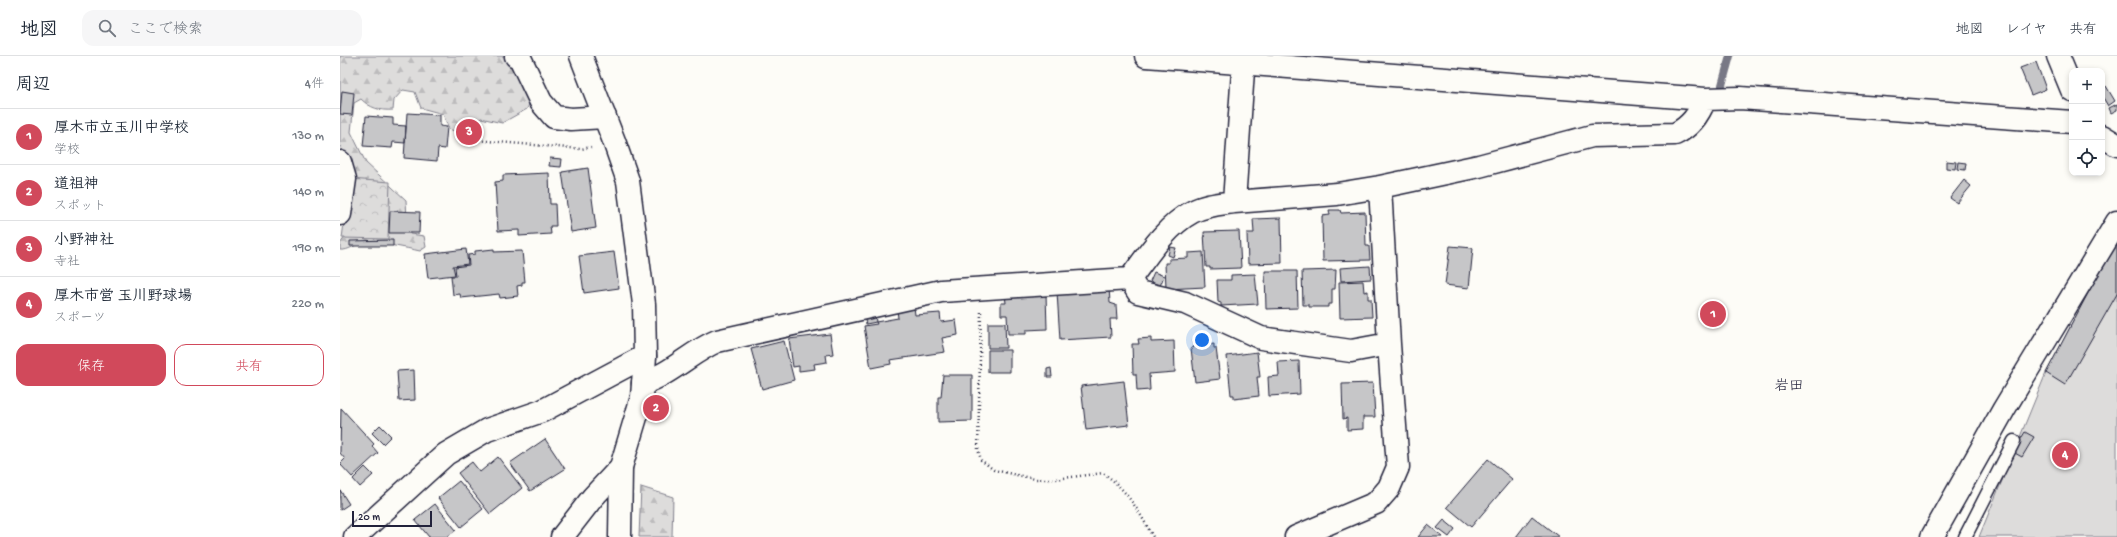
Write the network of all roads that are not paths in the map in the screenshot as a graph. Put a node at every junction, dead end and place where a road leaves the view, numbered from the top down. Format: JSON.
{"nodes":[{"id":1,"x":516,"y":56,"type":"edge"},
{"id":2,"x":581,"y":56,"type":"edge"},
{"id":3,"x":1146,"y":56,"type":"edge"},
{"id":4,"x":2058,"y":56,"type":"edge"},
{"id":5,"x":1244,"y":60,"type":"edge"},
{"id":6,"x":2069,"y":83,"type":"edge"},
{"id":7,"x":1705,"y":99,"type":"junction"},
{"id":8,"x":605,"y":117,"type":"junction"},
{"id":9,"x":2069,"y":122,"type":"edge"},
{"id":10,"x":2105,"y":138,"type":"edge"},
{"id":11,"x":2117,"y":145,"type":"edge"},
{"id":12,"x":340,"y":162,"type":"edge"},
{"id":13,"x":1380,"y":187,"type":"junction"},
{"id":14,"x":1234,"y":202,"type":"junction"},
{"id":15,"x":340,"y":214,"type":"edge"},
{"id":16,"x":2117,"y":222,"type":"edge"},
{"id":17,"x":1130,"y":279,"type":"junction"},
{"id":18,"x":1389,"y":344,"type":"junction"},
{"id":19,"x":645,"y":356,"type":"junction"},
{"id":20,"x":643,"y":383,"type":"junction"},
{"id":21,"x":2014,"y":441,"type":"dead end"},
{"id":22,"x":620,"y":467,"type":"junction"},
{"id":23,"x":355,"y":537,"type":"edge"},
{"id":24,"x":562,"y":537,"type":"edge"},
{"id":25,"x":620,"y":537,"type":"edge"},
{"id":26,"x":1296,"y":537,"type":"edge"},
{"id":27,"x":1932,"y":537,"type":"edge"},
{"id":28,"x":1965,"y":537,"type":"edge"}],
"edges":[{"from":1,"to":8,"type":"street"},
{"from":2,"to":8,"type":"street"},
{"from":3,"to":5,"type":"street"},
{"from":4,"to":6,"type":"street"},
{"from":5,"to":7,"type":"street"},
{"from":5,"to":14,"type":"street"},
{"from":7,"to":9,"type":"street"},
{"from":7,"to":13,"type":"street"},
{"from":8,"to":19,"type":"street"},
{"from":10,"to":11,"type":"street"},
{"from":12,"to":15,"type":"street"},
{"from":13,"to":14,"type":"street"},
{"from":13,"to":18,"type":"street"},
{"from":14,"to":17,"type":"street"},
{"from":16,"to":27,"type":"street"},
{"from":17,"to":18,"type":"street"},
{"from":17,"to":20,"type":"street"},
{"from":18,"to":26,"type":"street"},
{"from":19,"to":20,"type":"street"},
{"from":19,"to":23,"type":"street"},
{"from":20,"to":22,"type":"street"},
{"from":21,"to":28,"type":"lane"},
{"from":22,"to":24,"type":"street"},
{"from":22,"to":25,"type":"street"}]}
